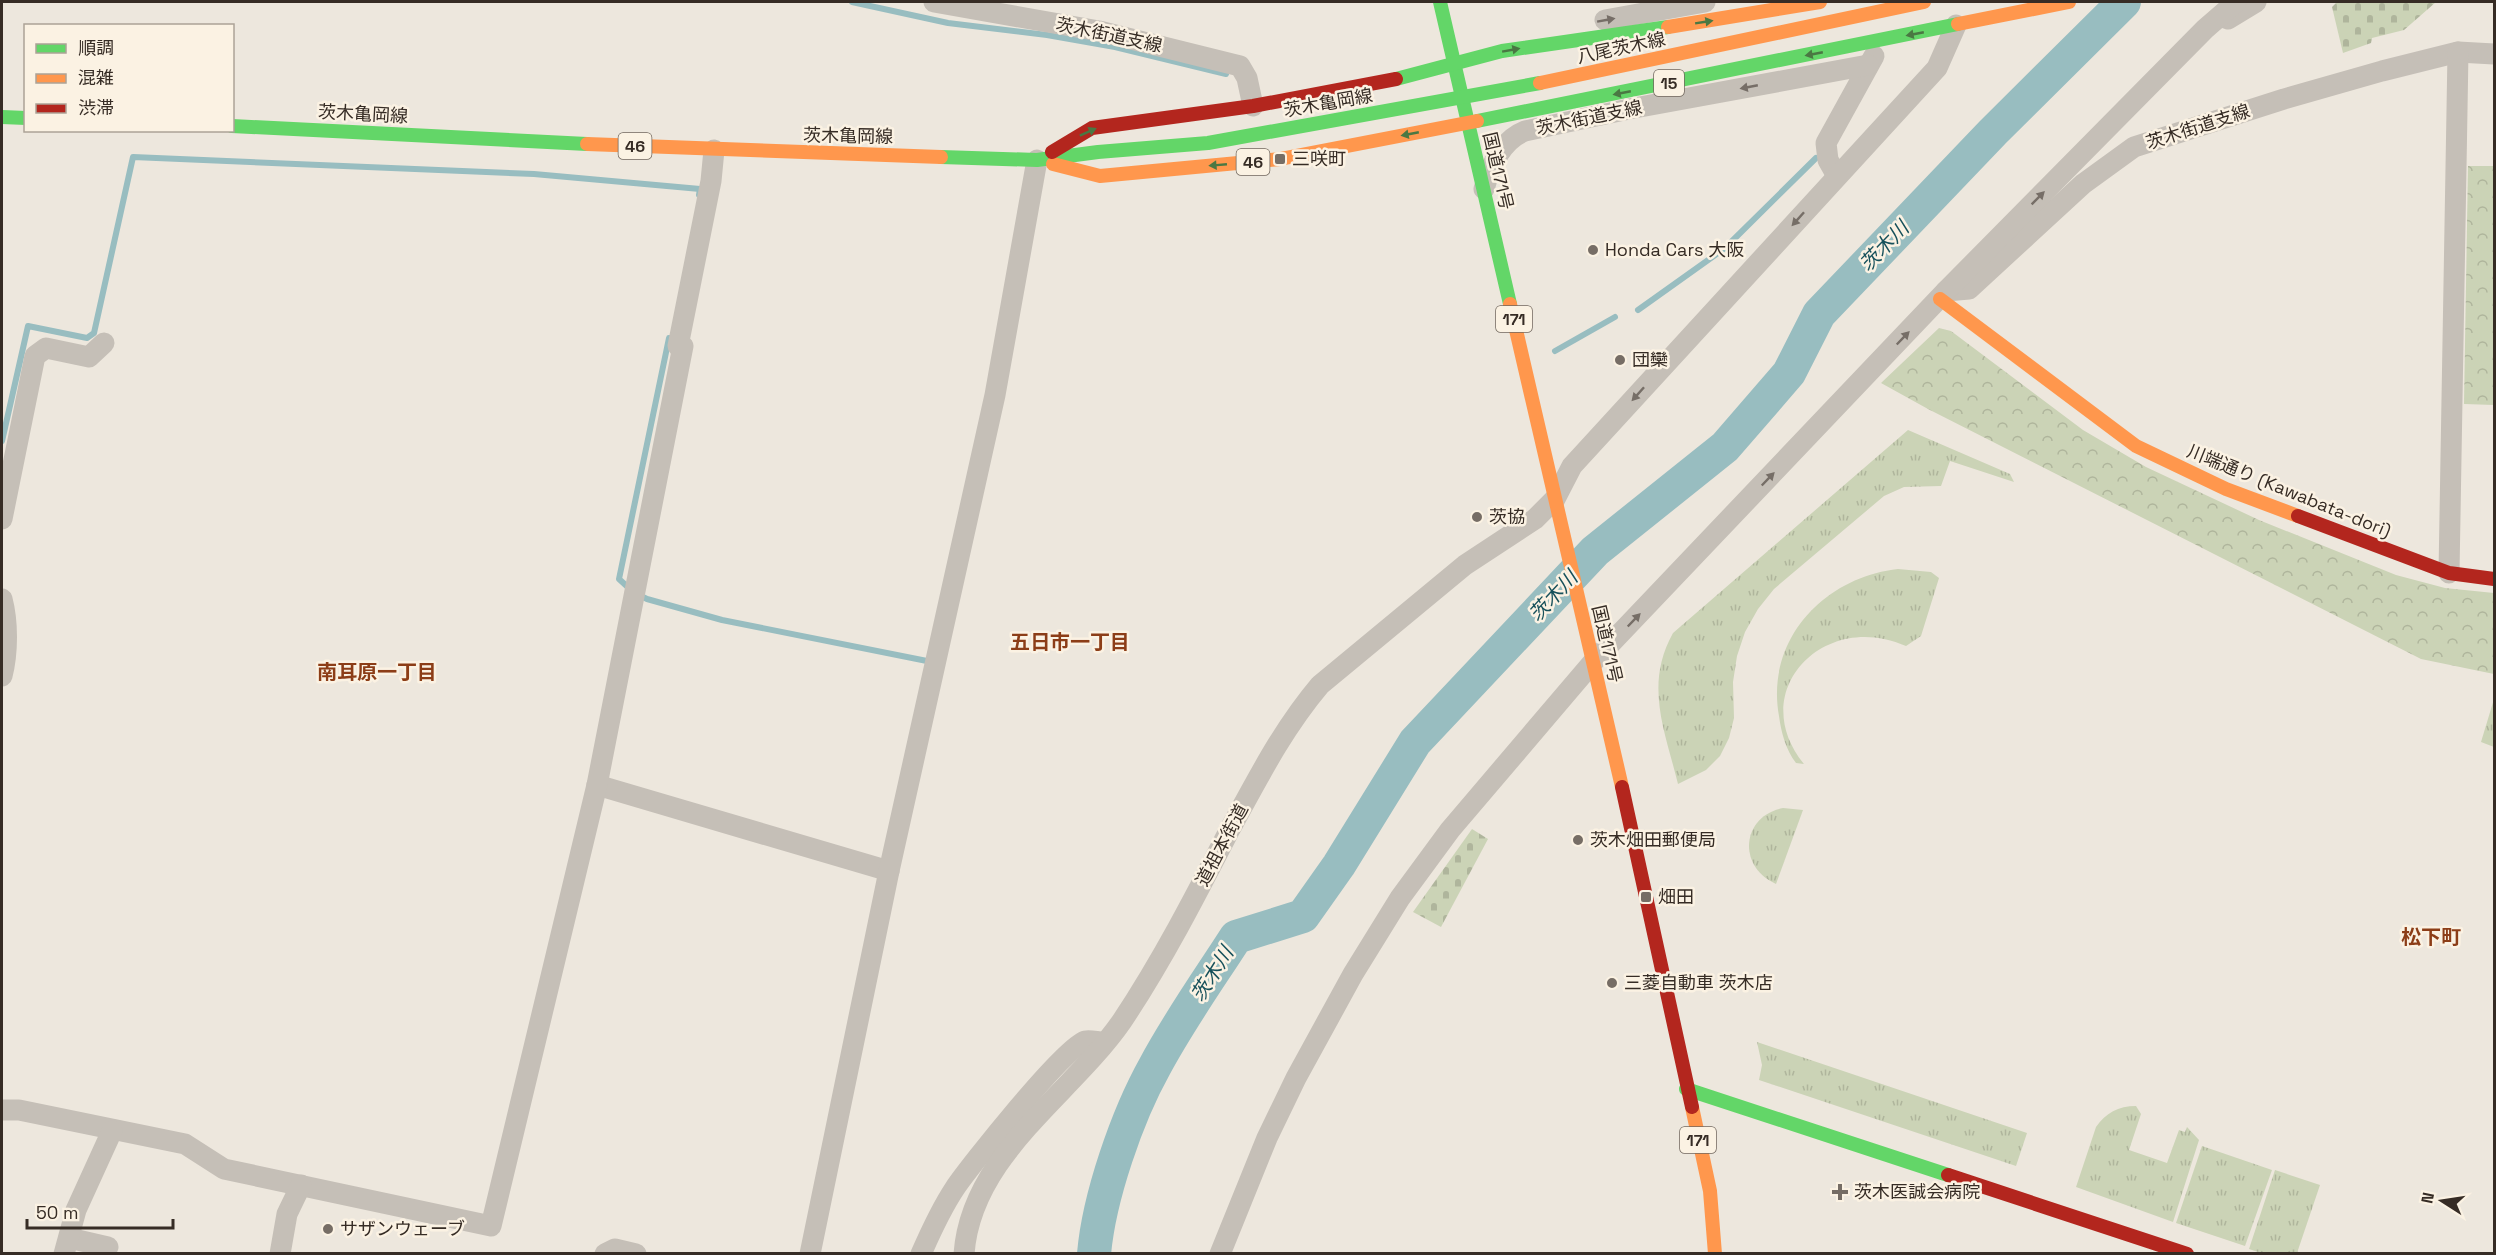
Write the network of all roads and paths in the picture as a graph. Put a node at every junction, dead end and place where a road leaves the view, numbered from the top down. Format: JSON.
{"nodes":[{"id":1,"x":934,"y":2,"type":"edge"},
{"id":2,"x":1440,"y":2,"type":"edge"},
{"id":3,"x":1705,"y":2,"type":"edge"},
{"id":4,"x":1820,"y":2,"type":"edge"},
{"id":5,"x":1924,"y":2,"type":"edge"},
{"id":6,"x":2069,"y":2,"type":"edge"},
{"id":7,"x":2236,"y":2,"type":"edge"},
{"id":8,"x":2256,"y":2,"type":"edge"},
{"id":9,"x":1941,"y":8,"type":"dead end"},
{"id":10,"x":1956,"y":25,"type":"junction"},
{"id":11,"x":2205,"y":29,"type":"junction"},
{"id":12,"x":1790,"y":32,"type":"junction"},
{"id":13,"x":2458,"y":52,"type":"junction"},
{"id":14,"x":2494,"y":54,"type":"edge"},
{"id":15,"x":1454,"y":65,"type":"junction"},
{"id":16,"x":1459,"y":98,"type":"joint"},
{"id":17,"x":1253,"y":106,"type":"junction"},
{"id":18,"x":2,"y":117,"type":"edge"},
{"id":19,"x":24,"y":118,"type":"edge"},
{"id":20,"x":1468,"y":123,"type":"junction"},
{"id":21,"x":234,"y":126,"type":"edge"},
{"id":22,"x":714,"y":150,"type":"junction"},
{"id":23,"x":1037,"y":160,"type":"junction"},
{"id":24,"x":1837,"y":176,"type":"junction"},
{"id":25,"x":1484,"y":190,"type":"junction"},
{"id":26,"x":1943,"y":295,"type":"junction"},
{"id":27,"x":104,"y":343,"type":"dead end"},
{"id":28,"x":1557,"y":507,"type":"junction"},
{"id":29,"x":2,"y":519,"type":"edge"},
{"id":30,"x":2449,"y":573,"type":"junction"},
{"id":31,"x":2494,"y":579,"type":"edge"},
{"id":32,"x":2,"y":599,"type":"edge"},
{"id":33,"x":1593,"y":662,"type":"junction"},
{"id":34,"x":2,"y":676,"type":"edge"},
{"id":35,"x":597,"y":785,"type":"junction"},
{"id":36,"x":889,"y":871,"type":"junction"},
{"id":37,"x":1104,"y":1042,"type":"junction"},
{"id":38,"x":1686,"y":1089,"type":"junction"},
{"id":39,"x":2,"y":1110,"type":"edge"},
{"id":40,"x":112,"y":1131,"type":"junction"},
{"id":41,"x":301,"y":1185,"type":"junction"},
{"id":42,"x":1710,"y":1191,"type":"junction"},
{"id":43,"x":1729,"y":1243,"type":"dead end"},
{"id":44,"x":67,"y":1246,"type":"edge"},
{"id":45,"x":108,"y":1247,"type":"dead end"},
{"id":46,"x":280,"y":1254,"type":"edge"},
{"id":47,"x":605,"y":1254,"type":"edge"},
{"id":48,"x":636,"y":1254,"type":"edge"},
{"id":49,"x":810,"y":1254,"type":"edge"},
{"id":50,"x":921,"y":1254,"type":"edge"},
{"id":51,"x":964,"y":1254,"type":"edge"},
{"id":52,"x":1220,"y":1254,"type":"edge"},
{"id":53,"x":1715,"y":1254,"type":"edge"},
{"id":54,"x":2187,"y":1254,"type":"edge"}],
"edges":[{"from":1,"to":17,"type":"street","name":"茨木街道支線"},
{"from":2,"to":15,"type":"main road","name":"国道171号","number":"171"},
{"from":15,"to":3,"type":"street","one_way":true},
{"from":15,"to":4,"type":"main road","one_way":true},
{"from":5,"to":12,"type":"main road","name":"八尾茨木線","number":"15"},
{"from":6,"to":10,"type":"main road","number":"15"},
{"from":7,"to":11,"type":"street"},
{"from":8,"to":11,"type":"street"},
{"from":9,"to":12,"type":"main road","name":"八尾茨木線","number":"15"},
{"from":10,"to":20,"type":"main road","number":"15","one_way":true},
{"from":10,"to":24,"type":"street","name":"道祖本街道"},
{"from":26,"to":11,"type":"street","one_way":true},
{"from":12,"to":16,"type":"main road","name":"八尾茨木線","number":"15"},
{"from":13,"to":14,"type":"street","name":"茨木街道支線"},
{"from":13,"to":26,"type":"street","name":"茨木街道支線"},
{"from":13,"to":30,"type":"street"},
{"from":15,"to":17,"type":"main road"},
{"from":15,"to":20,"type":"main road","name":"国道171号","number":"171"},
{"from":16,"to":23,"type":"main road","name":"茨木亀岡線","number":"46"},
{"from":23,"to":17,"type":"main road","one_way":true},
{"from":18,"to":19,"type":"main road"},
{"from":20,"to":23,"type":"main road","number":"46","one_way":true},
{"from":20,"to":25,"type":"main road","name":"国道171号","number":"171"},
{"from":21,"to":22,"type":"main road","name":"茨木亀岡線","number":"46"},
{"from":22,"to":23,"type":"main road","name":"茨木亀岡線","number":"46"},
{"from":22,"to":35,"type":"street"},
{"from":23,"to":36,"type":"street"},
{"from":24,"to":25,"type":"street","name":"茨木街道支線","one_way":true},
{"from":24,"to":28,"type":"street","name":"道祖本街道","one_way":true},
{"from":25,"to":28,"type":"main road","name":"国道171号","number":"171"},
{"from":26,"to":30,"type":"main road","name":"川端通り (Kawabata-dori)"},
{"from":33,"to":26,"type":"street","one_way":true},
{"from":27,"to":29,"type":"street"},
{"from":28,"to":33,"type":"main road","name":"国道171号","number":"171"},
{"from":28,"to":37,"type":"street","name":"道祖本街道"},
{"from":30,"to":31,"type":"main road","name":"川端通り (Kawabata-dori)"},
{"from":32,"to":34,"type":"street"},
{"from":33,"to":38,"type":"main road","name":"国道171号","number":"171"},
{"from":33,"to":52,"type":"street"},
{"from":35,"to":36,"type":"street"},
{"from":35,"to":41,"type":"street"},
{"from":36,"to":49,"type":"street"},
{"from":37,"to":50,"type":"street"},
{"from":37,"to":51,"type":"street","name":"道祖本街道"},
{"from":38,"to":42,"type":"main road","name":"国道171号","number":"171"},
{"from":38,"to":54,"type":"main road"},
{"from":39,"to":40,"type":"street"},
{"from":40,"to":41,"type":"street"},
{"from":40,"to":44,"type":"street"},
{"from":41,"to":46,"type":"street"},
{"from":42,"to":43,"type":"main road","name":"国道171号","number":"171"},
{"from":42,"to":53,"type":"main road","name":"国道171号","number":"171"},
{"from":44,"to":45,"type":"street"},
{"from":47,"to":48,"type":"street"}]}
